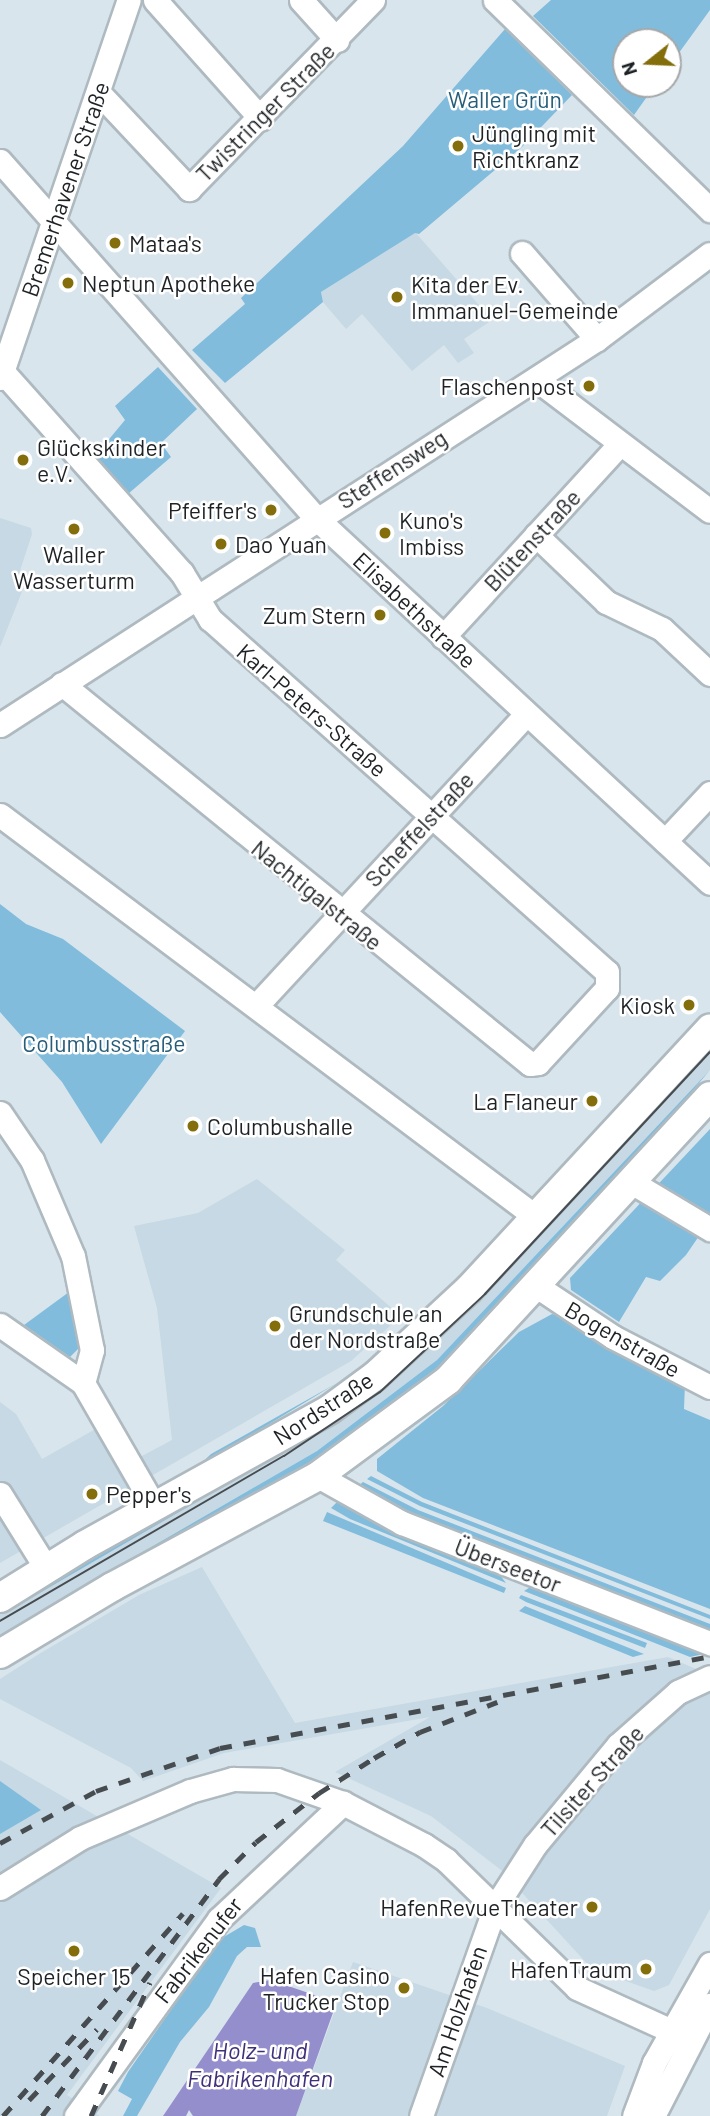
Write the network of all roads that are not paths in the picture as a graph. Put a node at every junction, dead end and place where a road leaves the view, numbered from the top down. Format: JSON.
{"nodes":[{"id":1,"x":129,"y":0,"type":"edge"},
{"id":2,"x":155,"y":0,"type":"edge"},
{"id":3,"x":301,"y":0,"type":"edge"},
{"id":4,"x":373,"y":0,"type":"edge"},
{"id":5,"x":495,"y":0,"type":"edge"},
{"id":6,"x":337,"y":40,"type":"junction"},
{"id":7,"x":99,"y":93,"type":"junction"},
{"id":8,"x":261,"y":119,"type":"junction"},
{"id":9,"x":0,"y":161,"type":"edge"},
{"id":10,"x":710,"y":210,"type":"edge"},
{"id":11,"x":52,"y":221,"type":"junction"},
{"id":12,"x":522,"y":253,"type":"dead end"},
{"id":13,"x":710,"y":254,"type":"edge"},
{"id":14,"x":597,"y":339,"type":"junction"},
{"id":15,"x":2,"y":364,"type":"edge"},
{"id":16,"x":536,"y":379,"type":"junction"},
{"id":17,"x":620,"y":444,"type":"junction"},
{"id":18,"x":710,"y":511,"type":"edge"},
{"id":19,"x":316,"y":518,"type":"junction"},
{"id":20,"x":536,"y":535,"type":"junction"},
{"id":21,"x":195,"y":598,"type":"junction"},
{"id":22,"x":443,"y":637,"type":"junction"},
{"id":23,"x":710,"y":674,"type":"edge"},
{"id":24,"x":62,"y":684,"type":"junction"},
{"id":25,"x":526,"y":714,"type":"junction"},
{"id":26,"x":0,"y":725,"type":"edge"},
{"id":27,"x":710,"y":793,"type":"edge"},
{"id":28,"x":0,"y":815,"type":"edge"},
{"id":29,"x":431,"y":815,"type":"junction"},
{"id":30,"x":665,"y":841,"type":"junction"},
{"id":31,"x":710,"y":883,"type":"edge"},
{"id":32,"x":340,"y":914,"type":"junction"},
{"id":33,"x":256,"y":1006,"type":"junction"},
{"id":34,"x":573,"y":1025,"type":"joint"},
{"id":35,"x":710,"y":1029,"type":"edge"},
{"id":36,"x":709,"y":1097,"type":"edge"},
{"id":37,"x":0,"y":1112,"type":"edge"},
{"id":38,"x":633,"y":1183,"type":"junction"},
{"id":39,"x":536,"y":1217,"type":"junction"},
{"id":40,"x":710,"y":1228,"type":"edge"},
{"id":41,"x":538,"y":1287,"type":"junction"},
{"id":42,"x":0,"y":1325,"type":"edge"},
{"id":43,"x":83,"y":1383,"type":"junction"},
{"id":44,"x":710,"y":1387,"type":"edge"},
{"id":45,"x":318,"y":1476,"type":"junction"},
{"id":46,"x":0,"y":1494,"type":"edge"},
{"id":47,"x":154,"y":1506,"type":"junction"},
{"id":48,"x":46,"y":1568,"type":"junction"},
{"id":49,"x":0,"y":1598,"type":"edge"},
{"id":50,"x":708,"y":1643,"type":"edge"},
{"id":51,"x":0,"y":1654,"type":"edge"},
{"id":52,"x":710,"y":1677,"type":"edge"},
{"id":53,"x":343,"y":1803,"type":"junction"},
{"id":54,"x":0,"y":1888,"type":"edge"},
{"id":55,"x":495,"y":1907,"type":"junction"},
{"id":56,"x":710,"y":1964,"type":"edge"},
{"id":57,"x":710,"y":2005,"type":"edge"},
{"id":58,"x":682,"y":2036,"type":"junction"},
{"id":59,"x":76,"y":2116,"type":"edge"},
{"id":60,"x":421,"y":2116,"type":"edge"},
{"id":61,"x":635,"y":2116,"type":"edge"},
{"id":62,"x":653,"y":2116,"type":"edge"}],
"edges":[{"from":1,"to":7,"type":"street","name":"Bremerhavener Straße"},
{"from":2,"to":8,"type":"street"},
{"from":3,"to":6,"type":"street"},
{"from":4,"to":6,"type":"street","name":"Twistringer Straße"},
{"from":5,"to":10,"type":"street"},
{"from":6,"to":8,"type":"street","name":"Twistringer Straße"},
{"from":7,"to":8,"type":"street","name":"Twistringer Straße"},
{"from":7,"to":11,"type":"street","name":"Bremerhavener Straße"},
{"from":9,"to":11,"type":"street","name":"Elisabethstraße"},
{"from":11,"to":15,"type":"street","name":"Bremerhavener Straße"},
{"from":11,"to":19,"type":"street","name":"Elisabethstraße"},
{"from":12,"to":14,"type":"street"},
{"from":13,"to":14,"type":"street","name":"Steffensweg"},
{"from":14,"to":16,"type":"street","name":"Steffensweg"},
{"from":15,"to":21,"type":"street","name":"Karl-Peters-Straße"},
{"from":16,"to":17,"type":"street"},
{"from":16,"to":19,"type":"street","name":"Steffensweg"},
{"from":17,"to":18,"type":"street"},
{"from":17,"to":20,"type":"street","name":"Blütenstraße"},
{"from":19,"to":21,"type":"street","name":"Steffensweg"},
{"from":19,"to":22,"type":"street","name":"Elisabethstraße"},
{"from":20,"to":22,"type":"street","name":"Blütenstraße"},
{"from":20,"to":23,"type":"street"},
{"from":21,"to":24,"type":"street","name":"Steffensweg"},
{"from":21,"to":29,"type":"street","name":"Karl-Peters-Straße"},
{"from":22,"to":25,"type":"street","name":"Elisabethstraße"},
{"from":24,"to":26,"type":"street","name":"Steffensweg"},
{"from":24,"to":32,"type":"street","name":"Nachtigalstraße"},
{"from":25,"to":29,"type":"street","name":"Scheffelstraße"},
{"from":25,"to":30,"type":"street","name":"Elisabethstraße"},
{"from":27,"to":30,"type":"street"},
{"from":28,"to":33,"type":"street"},
{"from":29,"to":32,"type":"street","name":"Scheffelstraße"},
{"from":29,"to":34,"type":"street","name":"Karl-Peters-Straße"},
{"from":30,"to":31,"type":"street","name":"Elisabethstraße"},
{"from":32,"to":33,"type":"street","name":"Scheffelstraße"},
{"from":32,"to":34,"type":"street","name":"Nachtigalstraße"},
{"from":33,"to":39,"type":"street"},
{"from":35,"to":39,"type":"main road","name":"Nordstraße"},
{"from":36,"to":38,"type":"main road"},
{"from":37,"to":43,"type":"street"},
{"from":38,"to":40,"type":"street"},
{"from":38,"to":41,"type":"main road"},
{"from":39,"to":47,"type":"main road","name":"Nordstraße"},
{"from":41,"to":44,"type":"street","name":"Bogenstraße"},
{"from":41,"to":45,"type":"main road"},
{"from":42,"to":43,"type":"street"},
{"from":43,"to":47,"type":"street"},
{"from":45,"to":50,"type":"street","name":"Überseetor"},
{"from":45,"to":51,"type":"main road"},
{"from":46,"to":48,"type":"street"},
{"from":47,"to":48,"type":"main road","name":"Nordstraße"},
{"from":48,"to":49,"type":"main road","name":"Nordstraße"},
{"from":52,"to":55,"type":"street","name":"Tilsiter Straße"},
{"from":53,"to":54,"type":"street"},
{"from":53,"to":55,"type":"street"},
{"from":53,"to":59,"type":"street","name":"Fabrikenufer"},
{"from":55,"to":58,"type":"street"},
{"from":55,"to":60,"type":"street","name":"Am Holzhafen"},
{"from":56,"to":58,"type":"street"},
{"from":57,"to":58,"type":"street"},
{"from":58,"to":61,"type":"street"},
{"from":58,"to":62,"type":"street"}]}
